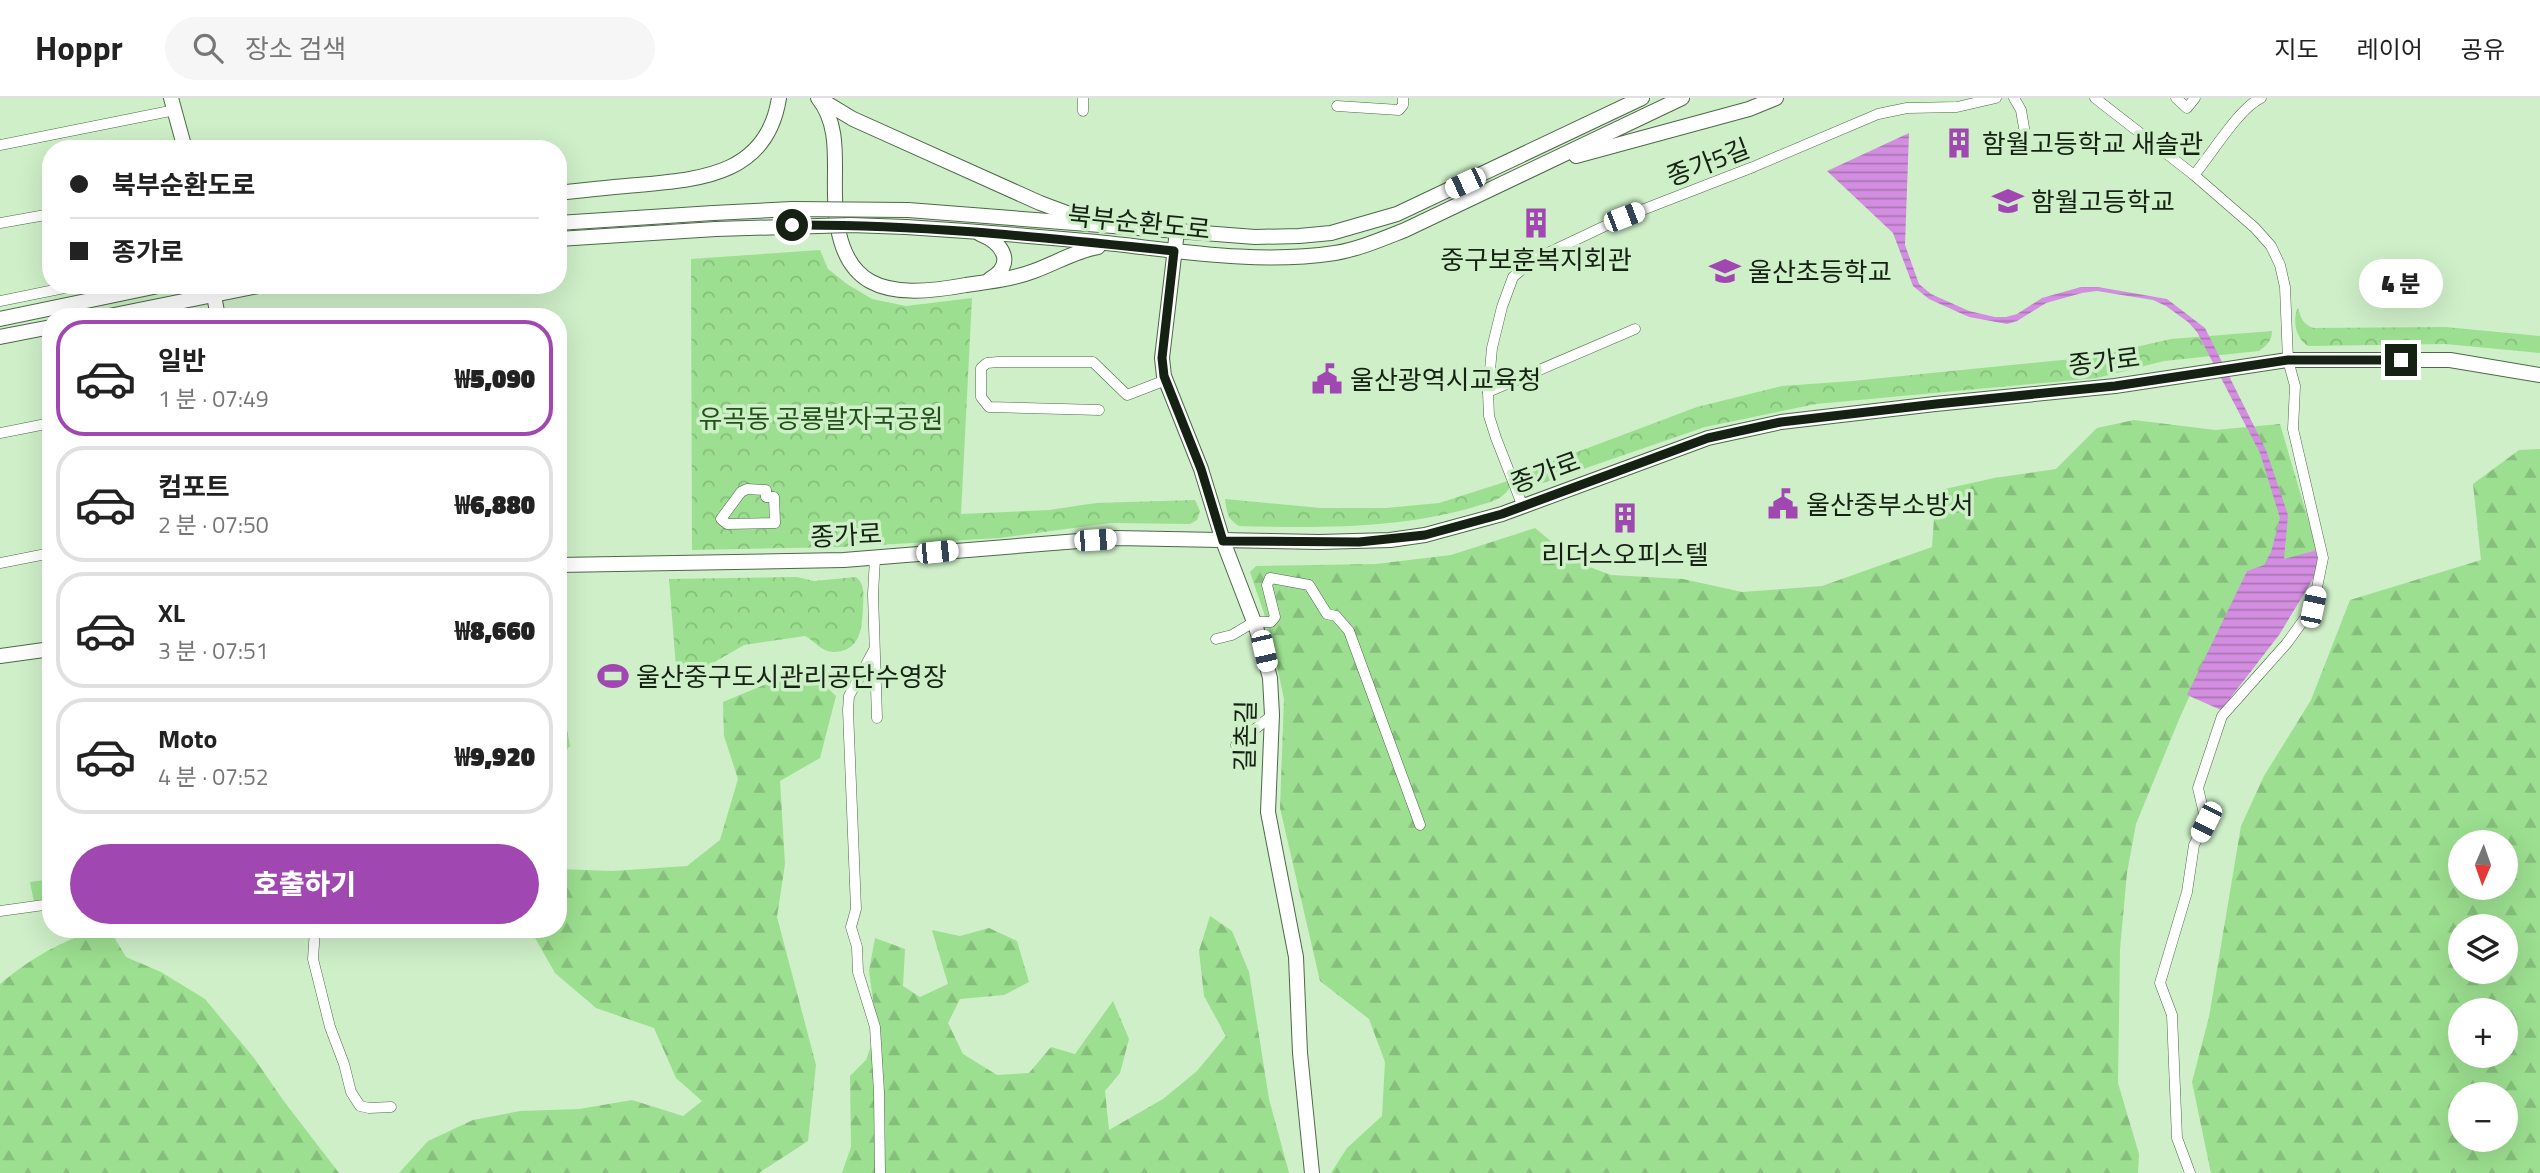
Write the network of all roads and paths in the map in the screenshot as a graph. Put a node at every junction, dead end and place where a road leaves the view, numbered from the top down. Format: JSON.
{"nodes":[{"id":1,"x":779,"y":98,"type":"edge"},
{"id":2,"x":818,"y":98,"type":"edge"},
{"id":3,"x":1083,"y":98,"type":"edge"},
{"id":4,"x":1403,"y":98,"type":"edge"},
{"id":5,"x":1632,"y":98,"type":"edge"},
{"id":6,"x":1642,"y":98,"type":"edge"},
{"id":7,"x":1682,"y":98,"type":"edge"},
{"id":8,"x":1996,"y":98,"type":"edge"},
{"id":9,"x":2014,"y":98,"type":"edge"},
{"id":10,"x":2095,"y":98,"type":"edge"},
{"id":11,"x":2176,"y":98,"type":"edge"},
{"id":12,"x":2195,"y":98,"type":"edge"},
{"id":13,"x":2261,"y":98,"type":"edge"},
{"id":14,"x":1771,"y":99,"type":"edge"},
{"id":15,"x":173,"y":104,"type":"edge"},
{"id":16,"x":1337,"y":106,"type":"dead end"},
{"id":17,"x":1618,"y":110,"type":"junction"},
{"id":18,"x":1083,"y":111,"type":"dead end"},
{"id":19,"x":2024,"y":128,"type":"dead end"},
{"id":20,"x":183,"y":140,"type":"edge"},
{"id":21,"x":0,"y":145,"type":"edge"},
{"id":22,"x":1537,"y":167,"type":"junction"},
{"id":23,"x":2194,"y":175,"type":"junction"},
{"id":24,"x":567,"y":192,"type":"edge"},
{"id":25,"x":42,"y":216,"type":"edge"},
{"id":26,"x":567,"y":222,"type":"edge"},
{"id":27,"x":0,"y":223,"type":"edge"},
{"id":28,"x":1103,"y":224,"type":"junction"},
{"id":29,"x":973,"y":231,"type":"junction"},
{"id":30,"x":1177,"y":231,"type":"junction"},
{"id":31,"x":567,"y":238,"type":"edge"},
{"id":32,"x":1118,"y":245,"type":"junction"},
{"id":33,"x":1174,"y":251,"type":"junction"},
{"id":34,"x":982,"y":283,"type":"junction"},
{"id":35,"x":42,"y":292,"type":"edge"},
{"id":36,"x":120,"y":294,"type":"edge"},
{"id":37,"x":197,"y":294,"type":"edge"},
{"id":38,"x":0,"y":300,"type":"edge"},
{"id":39,"x":53,"y":308,"type":"edge"},
{"id":40,"x":140,"y":308,"type":"edge"},
{"id":41,"x":42,"y":310,"type":"edge"},
{"id":42,"x":0,"y":319,"type":"edge"},
{"id":43,"x":42,"y":329,"type":"edge"},
{"id":44,"x":1635,"y":329,"type":"dead end"},
{"id":45,"x":0,"y":337,"type":"edge"},
{"id":46,"x":2288,"y":360,"type":"junction"},
{"id":47,"x":2540,"y":375,"type":"edge"},
{"id":48,"x":1166,"y":380,"type":"junction"},
{"id":49,"x":1106,"y":386,"type":"dead end"},
{"id":50,"x":1118,"y":386,"type":"junction"},
{"id":51,"x":1488,"y":392,"type":"junction"},
{"id":52,"x":1099,"y":411,"type":"dead end"},
{"id":53,"x":42,"y":425,"type":"edge"},
{"id":54,"x":0,"y":433,"type":"edge"},
{"id":55,"x":1523,"y":507,"type":"junction"},
{"id":56,"x":727,"y":524,"type":"joint"},
{"id":57,"x":1223,"y":541,"type":"junction"},
{"id":58,"x":42,"y":555,"type":"edge"},
{"id":59,"x":875,"y":558,"type":"junction"},
{"id":60,"x":0,"y":563,"type":"edge"},
{"id":61,"x":567,"y":565,"type":"edge"},
{"id":62,"x":1254,"y":622,"type":"junction"},
{"id":63,"x":1216,"y":639,"type":"dead end"},
{"id":64,"x":42,"y":650,"type":"edge"},
{"id":65,"x":874,"y":650,"type":"junction"},
{"id":66,"x":0,"y":656,"type":"edge"},
{"id":67,"x":1272,"y":715,"type":"junction"},
{"id":68,"x":877,"y":718,"type":"dead end"},
{"id":69,"x":1236,"y":745,"type":"dead end"},
{"id":70,"x":1420,"y":825,"type":"dead end"},
{"id":71,"x":42,"y":905,"type":"edge"},
{"id":72,"x":0,"y":911,"type":"edge"},
{"id":73,"x":314,"y":938,"type":"edge"},
{"id":74,"x":391,"y":1107,"type":"dead end"},
{"id":75,"x":880,"y":1173,"type":"edge"},
{"id":76,"x":1312,"y":1173,"type":"edge"},
{"id":77,"x":2190,"y":1173,"type":"edge"}],
"edges":[{"from":1,"to":24,"type":"main road"},
{"from":2,"to":28,"type":"main road"},
{"from":2,"to":34,"type":"main road"},
{"from":3,"to":18,"type":"street"},
{"from":4,"to":16,"type":"street"},
{"from":5,"to":17,"type":"main road"},
{"from":6,"to":17,"type":"main road","name":"북부순환도로"},
{"from":7,"to":22,"type":"main road","name":"북부순환도로"},
{"from":8,"to":51,"type":"street","name":"종가5길"},
{"from":9,"to":19,"type":"street"},
{"from":10,"to":23,"type":"street"},
{"from":11,"to":12,"type":"street"},
{"from":13,"to":23,"type":"street"},
{"from":14,"to":22,"type":"main road"},
{"from":15,"to":20,"type":"main road"},
{"from":15,"to":21,"type":"street"},
{"from":17,"to":30,"type":"main road","name":"북부순환도로"},
{"from":22,"to":33,"type":"main road","name":"북부순환도로"},
{"from":23,"to":46,"type":"street"},
{"from":25,"to":27,"type":"street"},
{"from":26,"to":28,"type":"main road","name":"북부순환도로","bridge":true},
{"from":28,"to":30,"type":"main road","name":"북부순환도로"},
{"from":29,"to":31,"type":"main road","name":"북부순환도로","bridge":true},
{"from":29,"to":32,"type":"main road","name":"북부순환도로"},
{"from":29,"to":34,"type":"main road"},
{"from":30,"to":33,"type":"main road","name":"길촌길"},
{"from":32,"to":33,"type":"main road","name":"북부순환도로"},
{"from":32,"to":34,"type":"main road"},
{"from":33,"to":48,"type":"main road","name":"길촌길"},
{"from":35,"to":38,"type":"street"},
{"from":36,"to":39,"type":"main road"},
{"from":37,"to":40,"type":"main road"},
{"from":41,"to":42,"type":"main road"},
{"from":43,"to":45,"type":"main road"},
{"from":44,"to":51,"type":"street"},
{"from":46,"to":47,"type":"main road","name":"종가로"},
{"from":46,"to":55,"type":"main road","name":"종가로"},
{"from":46,"to":77,"type":"street"},
{"from":48,"to":50,"type":"street"},
{"from":48,"to":57,"type":"main road","name":"길촌길"},
{"from":49,"to":50,"type":"street"},
{"from":50,"to":52,"type":"street"},
{"from":51,"to":55,"type":"street","name":"종가5길"},
{"from":53,"to":54,"type":"street"},
{"from":55,"to":57,"type":"main road","name":"종가로"},
{"from":56,"to":56,"type":"street"},
{"from":57,"to":59,"type":"main road","name":"종가로"},
{"from":57,"to":62,"type":"main road","name":"길촌길"},
{"from":58,"to":60,"type":"street"},
{"from":59,"to":61,"type":"main road","name":"종가로"},
{"from":59,"to":65,"type":"street"},
{"from":62,"to":63,"type":"street"},
{"from":62,"to":67,"type":"main road","name":"길촌길"},
{"from":62,"to":70,"type":"street"},
{"from":64,"to":66,"type":"main road"},
{"from":65,"to":68,"type":"street"},
{"from":65,"to":75,"type":"street"},
{"from":67,"to":69,"type":"street"},
{"from":67,"to":76,"type":"main road","name":"길촌길"},
{"from":71,"to":72,"type":"street"},
{"from":73,"to":74,"type":"street"}]}
